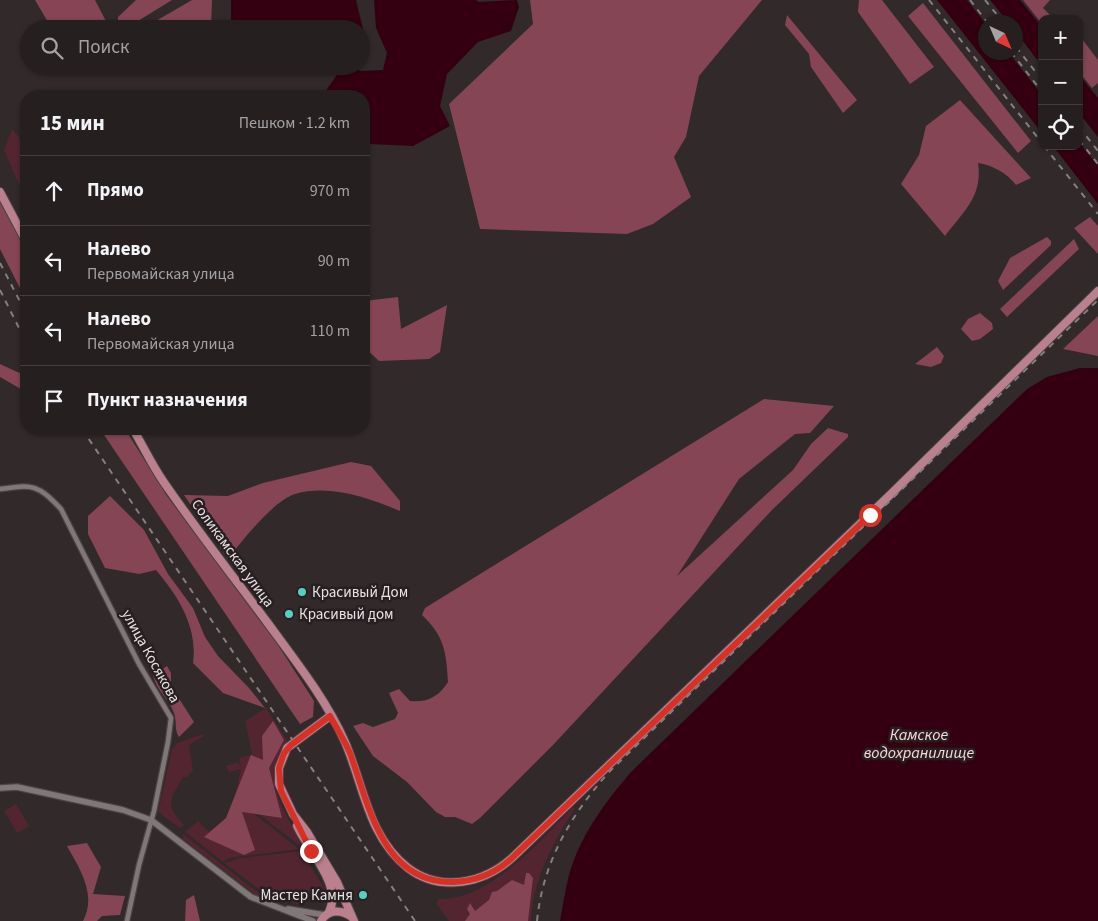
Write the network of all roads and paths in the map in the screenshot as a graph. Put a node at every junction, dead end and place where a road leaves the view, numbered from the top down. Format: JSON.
{"nodes":[{"id":1,"x":0,"y":192,"type":"edge"},
{"id":2,"x":20,"y":230,"type":"edge"},
{"id":3,"x":1098,"y":291,"type":"edge"},
{"id":4,"x":136,"y":435,"type":"edge"},
{"id":5,"x":0,"y":489,"type":"edge"},
{"id":6,"x":330,"y":716,"type":"junction"},
{"id":7,"x":0,"y":788,"type":"edge"},
{"id":8,"x":293,"y":814,"type":"junction"},
{"id":9,"x":151,"y":820,"type":"junction"},
{"id":10,"x":283,"y":908,"type":"junction"},
{"id":11,"x":325,"y":916,"type":"edge"},
{"id":12,"x":353,"y":919,"type":"edge"},
{"id":13,"x":127,"y":921,"type":"edge"},
{"id":14,"x":313,"y":921,"type":"edge"}],
"edges":[{"from":1,"to":2,"type":"main road"},
{"from":3,"to":6,"type":"main road","name":"Соликамская улица"},
{"from":4,"to":6,"type":"main road","name":"Соликамская улица"},
{"from":5,"to":9,"type":"street","name":"улица Косякова"},
{"from":6,"to":8,"type":"main road"},
{"from":7,"to":9,"type":"street"},
{"from":8,"to":11,"type":"main road"},
{"from":8,"to":12,"type":"main road"},
{"from":9,"to":10,"type":"street"},
{"from":9,"to":13,"type":"street","name":"улица Косякова"},
{"from":10,"to":11,"type":"street"},
{"from":10,"to":14,"type":"street"},
{"from":11,"to":12,"type":"main road"}]}
